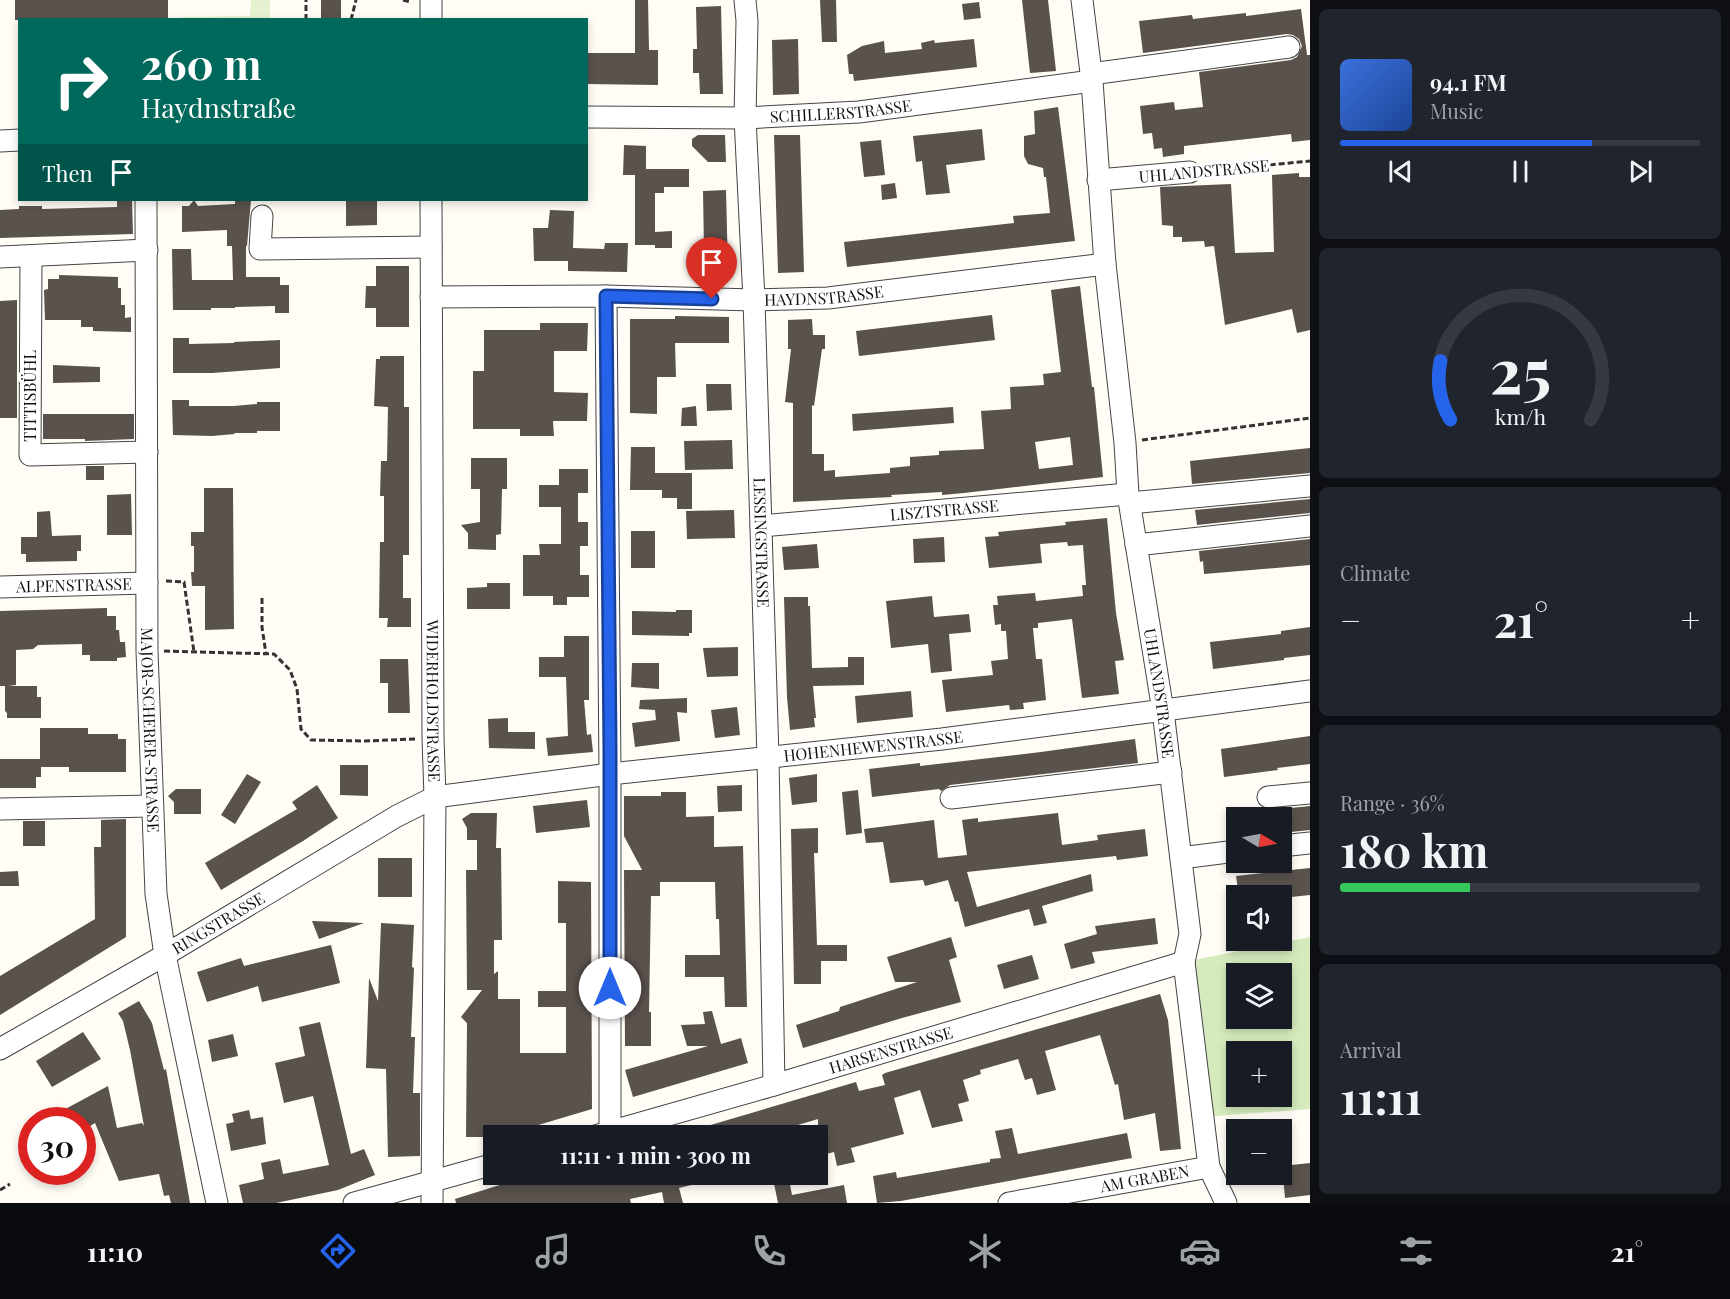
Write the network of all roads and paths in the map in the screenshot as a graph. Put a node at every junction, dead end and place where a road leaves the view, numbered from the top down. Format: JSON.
{"nodes":[{"id":1,"x":306,"y":0,"type":"edge"},
{"id":2,"x":356,"y":0,"type":"edge"},
{"id":3,"x":431,"y":0,"type":"edge"},
{"id":4,"x":745,"y":0,"type":"edge"},
{"id":5,"x":1082,"y":0,"type":"edge"},
{"id":6,"x":306,"y":18,"type":"edge"},
{"id":7,"x":351,"y":18,"type":"edge"},
{"id":8,"x":431,"y":18,"type":"edge"},
{"id":9,"x":1289,"y":47,"type":"dead end"},
{"id":10,"x":1092,"y":77,"type":"junction"},
{"id":11,"x":588,"y":117,"type":"edge"},
{"id":12,"x":745,"y":118,"type":"junction"},
{"id":13,"x":18,"y":140,"type":"edge"},
{"id":14,"x":0,"y":141,"type":"edge"},
{"id":15,"x":1310,"y":161,"type":"edge"},
{"id":16,"x":1190,"y":172,"type":"joint"},
{"id":17,"x":1098,"y":180,"type":"junction"},
{"id":18,"x":146,"y":201,"type":"edge"},
{"id":19,"x":430,"y":201,"type":"edge"},
{"id":20,"x":262,"y":216,"type":"dead end"},
{"id":21,"x":430,"y":247,"type":"junction"},
{"id":22,"x":147,"y":250,"type":"junction"},
{"id":23,"x":31,"y":256,"type":"junction"},
{"id":24,"x":0,"y":257,"type":"edge"},
{"id":25,"x":1105,"y":264,"type":"junction"},
{"id":26,"x":606,"y":296,"type":"junction"},
{"id":27,"x":431,"y":297,"type":"junction"},
{"id":28,"x":754,"y":300,"type":"junction"},
{"id":29,"x":1310,"y":418,"type":"edge"},
{"id":30,"x":1125,"y":442,"type":"junction"},
{"id":31,"x":147,"y":452,"type":"junction"},
{"id":32,"x":1310,"y":486,"type":"edge"},
{"id":33,"x":1129,"y":498,"type":"junction"},
{"id":34,"x":761,"y":526,"type":"junction"},
{"id":35,"x":1310,"y":526,"type":"edge"},
{"id":36,"x":1136,"y":545,"type":"junction"},
{"id":37,"x":147,"y":581,"type":"junction"},
{"id":38,"x":0,"y":587,"type":"edge"},
{"id":39,"x":262,"y":598,"type":"dead end"},
{"id":40,"x":147,"y":651,"type":"junction"},
{"id":41,"x":194,"y":651,"type":"junction"},
{"id":42,"x":266,"y":654,"type":"junction"},
{"id":43,"x":1310,"y":691,"type":"edge"},
{"id":44,"x":1163,"y":711,"type":"junction"},
{"id":45,"x":433,"y":738,"type":"junction"},
{"id":46,"x":768,"y":757,"type":"junction"},
{"id":47,"x":1170,"y":772,"type":"junction"},
{"id":48,"x":610,"y":774,"type":"junction"},
{"id":49,"x":1310,"y":793,"type":"edge"},
{"id":50,"x":435,"y":797,"type":"junction"},
{"id":51,"x":1268,"y":797,"type":"dead end"},
{"id":52,"x":951,"y":798,"type":"dead end"},
{"id":53,"x":152,"y":806,"type":"junction"},
{"id":54,"x":0,"y":809,"type":"edge"},
{"id":55,"x":1310,"y":843,"type":"edge"},
{"id":56,"x":1292,"y":845,"type":"edge"},
{"id":57,"x":1226,"y":852,"type":"edge"},
{"id":58,"x":1181,"y":858,"type":"junction"},
{"id":59,"x":165,"y":955,"type":"junction"},
{"id":60,"x":1184,"y":962,"type":"junction"},
{"id":61,"x":0,"y":1049,"type":"edge"},
{"id":62,"x":774,"y":1086,"type":"junction"},
{"id":63,"x":603,"y":1125,"type":"edge"},
{"id":64,"x":632,"y":1125,"type":"edge"},
{"id":65,"x":483,"y":1167,"type":"edge"},
{"id":66,"x":1209,"y":1167,"type":"junction"},
{"id":67,"x":432,"y":1181,"type":"junction"},
{"id":68,"x":10,"y":1184,"type":"dead end"},
{"id":69,"x":0,"y":1190,"type":"edge"},
{"id":70,"x":217,"y":1203,"type":"edge"},
{"id":71,"x":354,"y":1203,"type":"edge"},
{"id":72,"x":432,"y":1203,"type":"edge"},
{"id":73,"x":1009,"y":1203,"type":"edge"},
{"id":74,"x":1226,"y":1203,"type":"edge"}],
"edges":[{"from":1,"to":6,"type":"path"},
{"from":2,"to":7,"type":"path"},
{"from":3,"to":8,"type":"street"},
{"from":4,"to":12,"type":"street","name":"LESSINGSTRASSE"},
{"from":5,"to":10,"type":"street","name":"UHLANDSTRASSE"},
{"from":9,"to":10,"type":"street","name":"SCHILLERSTRASSE"},
{"from":10,"to":12,"type":"street","name":"SCHILLERSTRASSE"},
{"from":10,"to":17,"type":"street","name":"UHLANDSTRASSE"},
{"from":11,"to":12,"type":"street","name":"SCHILLERSTRASSE"},
{"from":12,"to":28,"type":"street","name":"LESSINGSTRASSE"},
{"from":13,"to":14,"type":"street"},
{"from":15,"to":16,"type":"path","name":"UHLANDSTRASSE"},
{"from":16,"to":17,"type":"street","name":"UHLANDSTRASSE"},
{"from":17,"to":25,"type":"street","name":"UHLANDSTRASSE"},
{"from":18,"to":22,"type":"street","name":"MAJOR-SCHERER-STRASSE"},
{"from":19,"to":21,"type":"street","name":"WIDERHOLDSTRASSE"},
{"from":20,"to":21,"type":"street"},
{"from":21,"to":27,"type":"street","name":"WIDERHOLDSTRASSE"},
{"from":22,"to":23,"type":"street"},
{"from":22,"to":31,"type":"street","name":"MAJOR-SCHERER-STRASSE"},
{"from":23,"to":24,"type":"street"},
{"from":23,"to":31,"type":"street","name":"TITTISBÜHL"},
{"from":25,"to":28,"type":"street","name":"HAYDNSTRASSE"},
{"from":25,"to":30,"type":"street","name":"UHLANDSTRASSE"},
{"from":26,"to":27,"type":"street","name":"HAYDNSTRASSE"},
{"from":26,"to":28,"type":"street","name":"HAYDNSTRASSE"},
{"from":26,"to":48,"type":"street"},
{"from":27,"to":45,"type":"street","name":"WIDERHOLDSTRASSE"},
{"from":28,"to":34,"type":"street","name":"LESSINGSTRASSE"},
{"from":29,"to":30,"type":"path"},
{"from":30,"to":33,"type":"street","name":"UHLANDSTRASSE"},
{"from":31,"to":37,"type":"street","name":"MAJOR-SCHERER-STRASSE"},
{"from":32,"to":33,"type":"street","name":"LISZTSTRASSE"},
{"from":33,"to":34,"type":"street","name":"LISZTSTRASSE"},
{"from":33,"to":36,"type":"street","name":"UHLANDSTRASSE"},
{"from":34,"to":46,"type":"street","name":"LESSINGSTRASSE"},
{"from":35,"to":36,"type":"street"},
{"from":36,"to":44,"type":"street","name":"UHLANDSTRASSE"},
{"from":37,"to":38,"type":"street","name":"ALPENSTRASSE"},
{"from":37,"to":40,"type":"street","name":"MAJOR-SCHERER-STRASSE"},
{"from":37,"to":41,"type":"path"},
{"from":39,"to":42,"type":"path"},
{"from":40,"to":41,"type":"path"},
{"from":40,"to":53,"type":"street","name":"MAJOR-SCHERER-STRASSE"},
{"from":41,"to":42,"type":"path"},
{"from":42,"to":45,"type":"path"},
{"from":43,"to":44,"type":"street","name":"HOHENHEWENSTRASSE"},
{"from":44,"to":46,"type":"street","name":"HOHENHEWENSTRASSE"},
{"from":44,"to":47,"type":"street","name":"UHLANDSTRASSE"},
{"from":45,"to":50,"type":"street","name":"WIDERHOLDSTRASSE"},
{"from":46,"to":48,"type":"street","name":"HOHENHEWENSTRASSE"},
{"from":46,"to":62,"type":"street","name":"LESSINGSTRASSE"},
{"from":47,"to":52,"type":"street"},
{"from":47,"to":58,"type":"street","name":"UHLANDSTRASSE"},
{"from":48,"to":50,"type":"street","name":"HOHENHEWENSTRASSE"},
{"from":48,"to":63,"type":"street"},
{"from":49,"to":51,"type":"street"},
{"from":50,"to":59,"type":"street","name":"RINGSTRASSE"},
{"from":50,"to":67,"type":"street","name":"WIDERHOLDSTRASSE"},
{"from":53,"to":54,"type":"street"},
{"from":53,"to":59,"type":"street","name":"MAJOR-SCHERER-STRASSE"},
{"from":55,"to":56,"type":"street"},
{"from":57,"to":58,"type":"street"},
{"from":58,"to":60,"type":"street","name":"UHLANDSTRASSE"},
{"from":59,"to":61,"type":"street","name":"RINGSTRASSE"},
{"from":59,"to":70,"type":"street","name":"MAJOR-SCHERER-STRASSE"},
{"from":60,"to":62,"type":"street","name":"HARSENSTRASSE"},
{"from":60,"to":66,"type":"street","name":"UHLANDSTRASSE"},
{"from":62,"to":64,"type":"street","name":"HARSENSTRASSE"},
{"from":65,"to":67,"type":"street"},
{"from":66,"to":73,"type":"street","name":"AM GRABEN"},
{"from":66,"to":74,"type":"street","name":"UHLANDSTRASSE"},
{"from":67,"to":71,"type":"street"},
{"from":67,"to":72,"type":"street","name":"WIDERHOLDSTRASSE"},
{"from":68,"to":69,"type":"path"}]}
